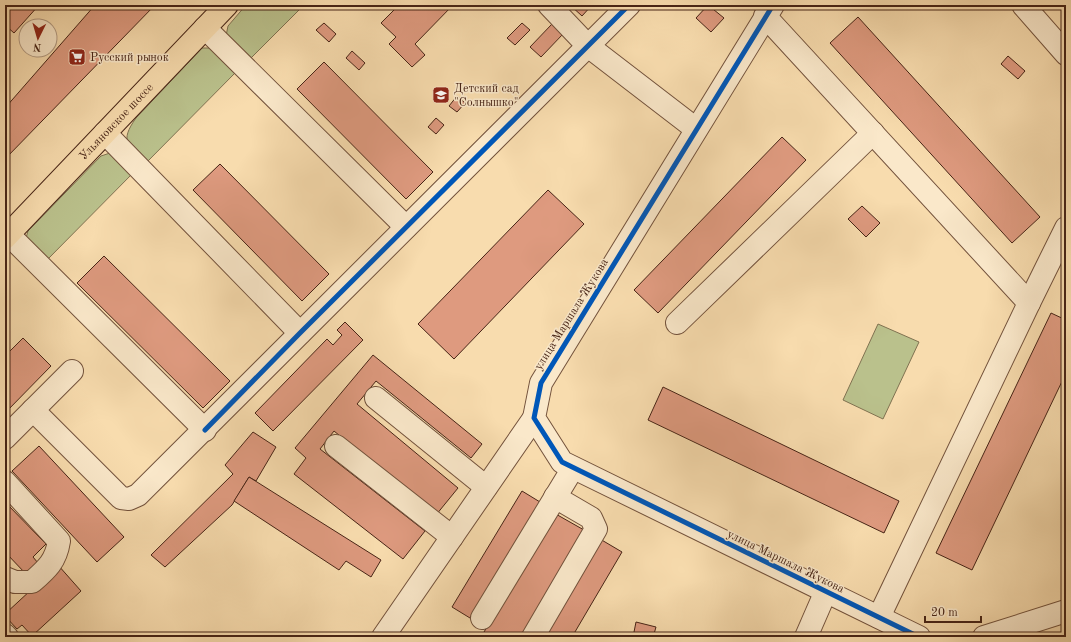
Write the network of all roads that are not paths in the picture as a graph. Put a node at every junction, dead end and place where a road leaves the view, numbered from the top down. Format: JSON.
{"nodes":[{"id":1,"x":227,"y":5,"type":"edge"},
{"id":2,"x":549,"y":5,"type":"edge"},
{"id":3,"x":629,"y":5,"type":"edge"},
{"id":4,"x":1023,"y":5,"type":"edge"},
{"id":5,"x":769,"y":11,"type":"edge"},
{"id":6,"x":205,"y":28,"type":"junction"},
{"id":7,"x":588,"y":46,"type":"junction"},
{"id":8,"x":1066,"y":54,"type":"edge"},
{"id":9,"x":696,"y":129,"type":"junction"},
{"id":10,"x":105,"y":133,"type":"junction"},
{"id":11,"x":873,"y":133,"type":"junction"},
{"id":12,"x":406,"y":228,"type":"junction"},
{"id":13,"x":1066,"y":228,"type":"edge"},
{"id":14,"x":7,"y":236,"type":"edge"},
{"id":15,"x":1029,"y":303,"type":"junction"},
{"id":16,"x":677,"y":324,"type":"dead end"},
{"id":17,"x":300,"y":333,"type":"junction"},
{"id":18,"x":72,"y":371,"type":"dead end"},
{"id":19,"x":376,"y":398,"type":"dead end"},
{"id":20,"x":33,"y":410,"type":"junction"},
{"id":21,"x":534,"y":418,"type":"junction"},
{"id":22,"x":204,"y":430,"type":"junction"},
{"id":23,"x":5,"y":438,"type":"edge"},
{"id":24,"x":336,"y":446,"type":"dead end"},
{"id":25,"x":573,"y":468,"type":"junction"},
{"id":26,"x":5,"y":482,"type":"edge"},
{"id":27,"x":486,"y":487,"type":"junction"},
{"id":28,"x":555,"y":497,"type":"junction"},
{"id":29,"x":452,"y":537,"type":"junction"},
{"id":30,"x":5,"y":578,"type":"edge"},
{"id":31,"x":826,"y":592,"type":"junction"},
{"id":32,"x":1066,"y":611,"type":"edge"},
{"id":33,"x":879,"y":617,"type":"junction"},
{"id":34,"x":482,"y":618,"type":"dead end"},
{"id":35,"x":5,"y":635,"type":"edge"},
{"id":36,"x":917,"y":636,"type":"edge"},
{"id":37,"x":7,"y":637,"type":"edge"},
{"id":38,"x":383,"y":637,"type":"edge"},
{"id":39,"x":533,"y":637,"type":"edge"},
{"id":40,"x":806,"y":637,"type":"edge"},
{"id":41,"x":984,"y":637,"type":"edge"}],
"edges":[{"from":1,"to":6,"type":"main road","name":"Ульяновское шоссе"},
{"from":2,"to":7,"type":"street"},
{"from":3,"to":7,"type":"street"},
{"from":4,"to":8,"type":"street"},
{"from":5,"to":9,"type":"street","name":"улица Маршала Жукова"},
{"from":5,"to":11,"type":"street"},
{"from":6,"to":10,"type":"main road","name":"Ульяновское шоссе"},
{"from":6,"to":12,"type":"street"},
{"from":7,"to":9,"type":"street"},
{"from":7,"to":12,"type":"street"},
{"from":9,"to":21,"type":"street","name":"улица Маршала Жукова"},
{"from":10,"to":14,"type":"main road","name":"Ульяновское шоссе"},
{"from":10,"to":17,"type":"street"},
{"from":11,"to":15,"type":"street"},
{"from":11,"to":16,"type":"street"},
{"from":12,"to":17,"type":"street"},
{"from":13,"to":15,"type":"street"},
{"from":14,"to":22,"type":"street"},
{"from":15,"to":33,"type":"street"},
{"from":17,"to":22,"type":"street"},
{"from":18,"to":20,"type":"street"},
{"from":19,"to":27,"type":"street"},
{"from":20,"to":22,"type":"street"},
{"from":20,"to":23,"type":"street"},
{"from":21,"to":25,"type":"street","name":"улица Маршала Жукова"},
{"from":21,"to":27,"type":"street"},
{"from":24,"to":29,"type":"street"},
{"from":25,"to":28,"type":"street"},
{"from":25,"to":31,"type":"street","name":"улица Маршала Жукова"},
{"from":26,"to":30,"type":"street"},
{"from":27,"to":29,"type":"street"},
{"from":28,"to":34,"type":"street"},
{"from":28,"to":39,"type":"street"},
{"from":29,"to":38,"type":"street"},
{"from":31,"to":33,"type":"street","name":"улица Маршала Жукова"},
{"from":31,"to":40,"type":"street"},
{"from":32,"to":41,"type":"street"},
{"from":33,"to":36,"type":"street","name":"улица Маршала Жукова"},
{"from":35,"to":37,"type":"street"}]}
